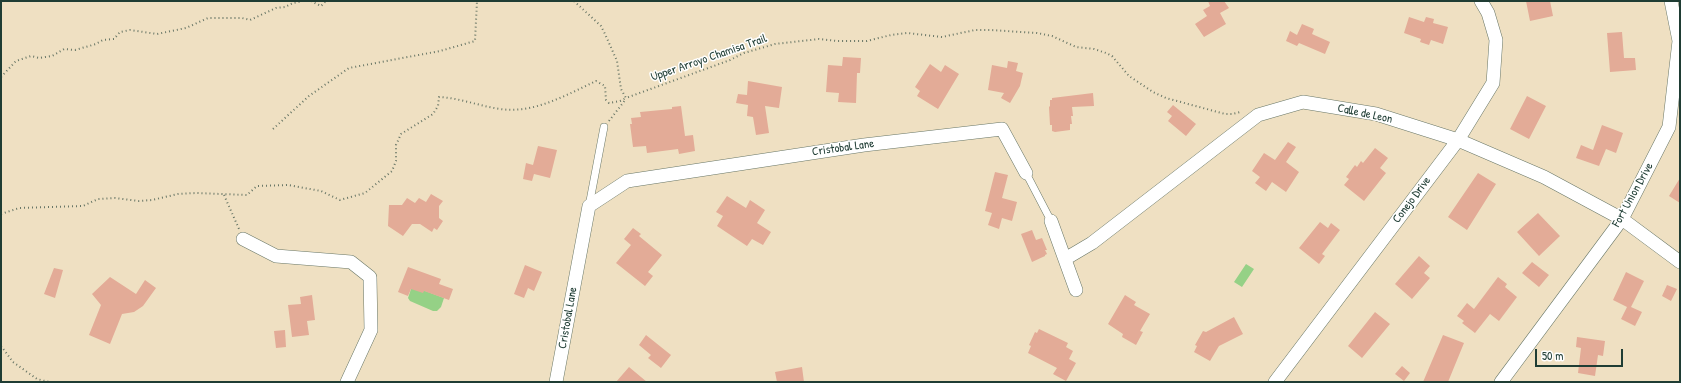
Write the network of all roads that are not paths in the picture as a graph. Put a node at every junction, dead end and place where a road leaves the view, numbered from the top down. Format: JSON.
{"nodes":[{"id":1,"x":1481,"y":1,"type":"edge"},
{"id":2,"x":1671,"y":1,"type":"edge"},
{"id":3,"x":1680,"y":41,"type":"edge"},
{"id":4,"x":604,"y":127,"type":"road end"},
{"id":5,"x":1458,"y":140,"type":"junction"},
{"id":6,"x":1026,"y":173,"type":"joint"},
{"id":7,"x":589,"y":206,"type":"junction"},
{"id":8,"x":1622,"y":219,"type":"junction"},
{"id":9,"x":1051,"y":221,"type":"joint"},
{"id":10,"x":243,"y":239,"type":"road end"},
{"id":11,"x":1065,"y":259,"type":"junction"},
{"id":12,"x":1680,"y":262,"type":"edge"},
{"id":13,"x":1076,"y":290,"type":"dead end"},
{"id":14,"x":347,"y":382,"type":"edge"},
{"id":15,"x":556,"y":382,"type":"edge"},
{"id":16,"x":1275,"y":382,"type":"edge"},
{"id":17,"x":1501,"y":382,"type":"edge"}],
"edges":[{"from":1,"to":5,"type":"street","name":"Conejo Drive"},
{"from":2,"to":3,"type":"street","name":"Fort Union Drive"},
{"from":3,"to":8,"type":"street","name":"Fort Union Drive"},
{"from":4,"to":7,"type":"lane","name":"Cristobal Lane"},
{"from":5,"to":8,"type":"street","name":"Calle de Leon"},
{"from":5,"to":11,"type":"street","name":"Calle de Leon"},
{"from":5,"to":16,"type":"street","name":"Conejo Drive"},
{"from":6,"to":7,"type":"street","name":"Cristobal Lane"},
{"from":6,"to":9,"type":"lane","name":"Cristobal Lane"},
{"from":7,"to":15,"type":"street","name":"Cristobal Lane"},
{"from":8,"to":12,"type":"street","name":"Calle de Leon"},
{"from":8,"to":17,"type":"street","name":"Fort Union Drive"},
{"from":9,"to":11,"type":"street"},
{"from":10,"to":14,"type":"street"},
{"from":11,"to":13,"type":"street"}]}
